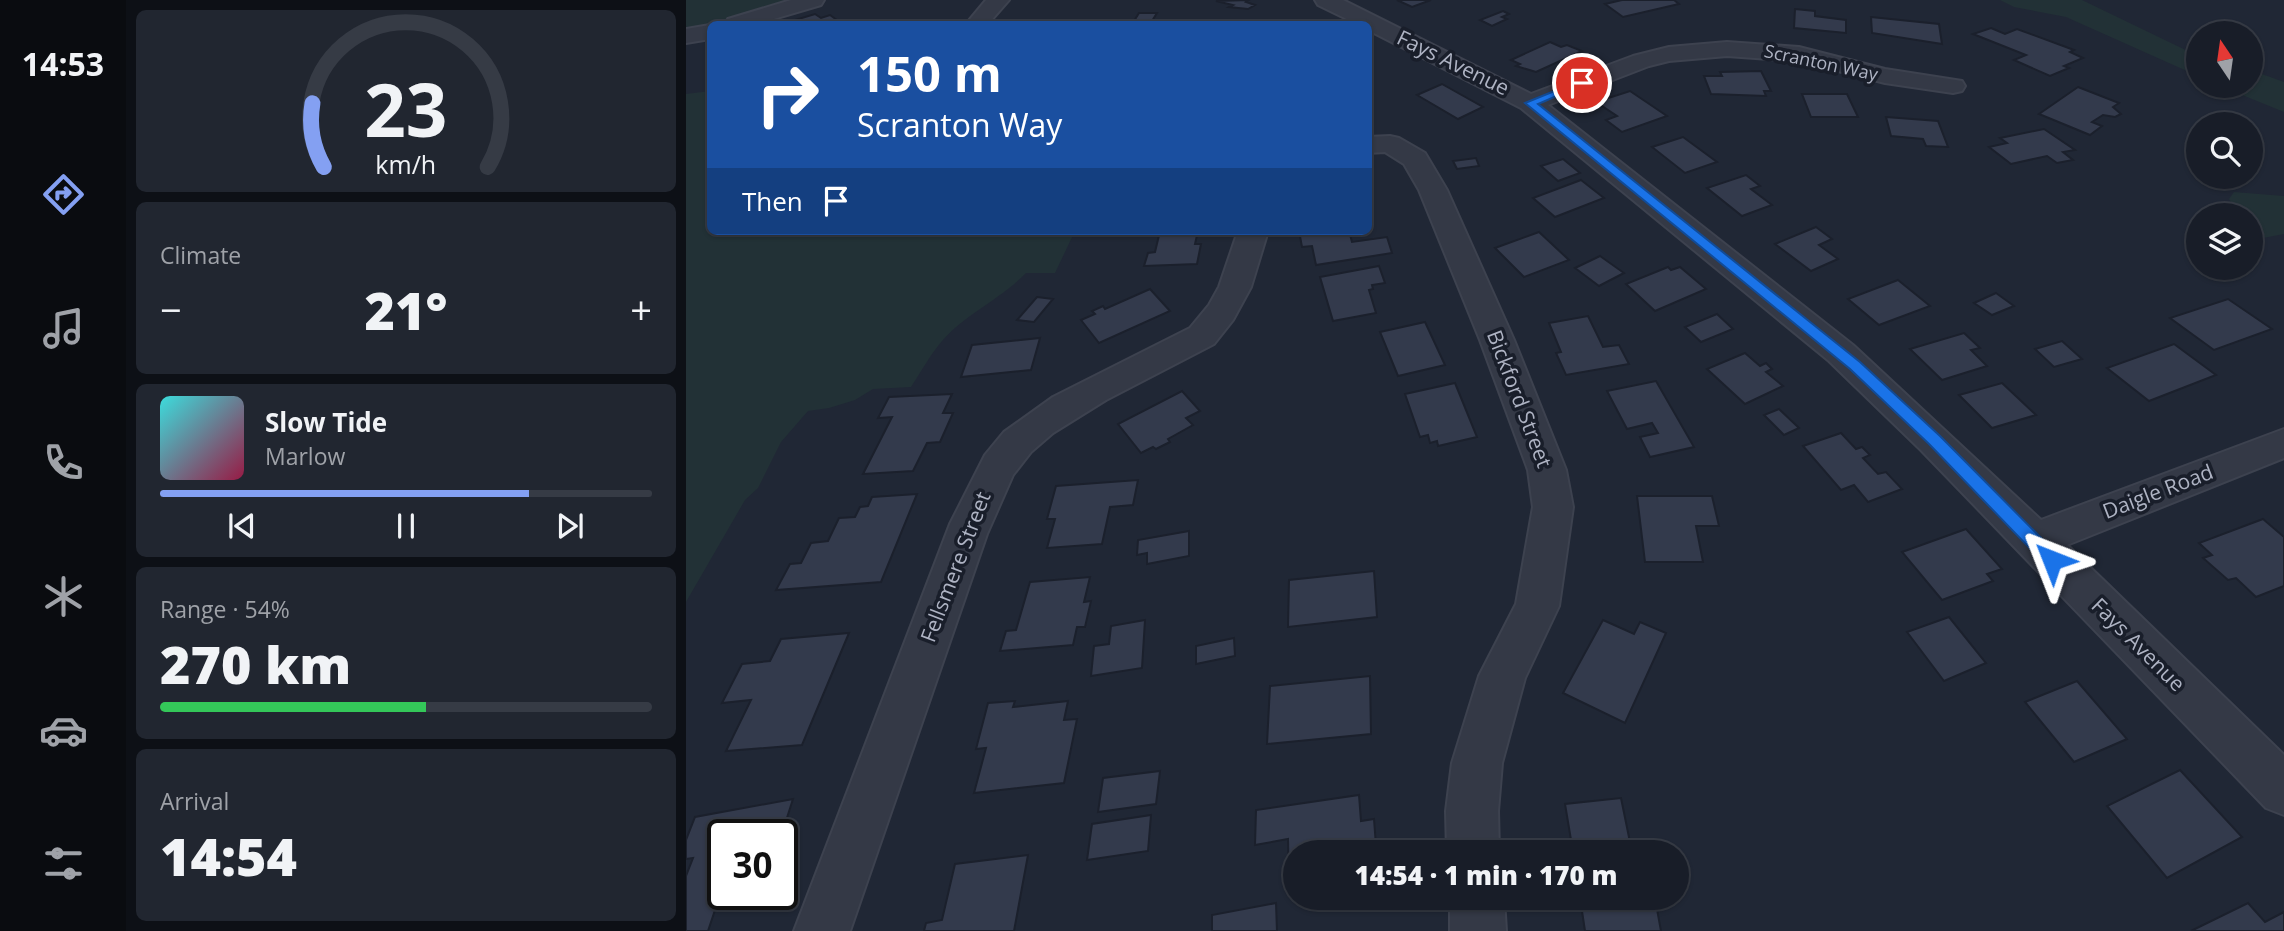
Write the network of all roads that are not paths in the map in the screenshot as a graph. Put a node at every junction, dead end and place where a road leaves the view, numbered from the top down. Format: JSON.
{"nodes":[{"id":1,"x":813,"y":0,"type":"edge"},
{"id":2,"x":998,"y":0,"type":"edge"},
{"id":3,"x":1326,"y":0,"type":"edge"},
{"id":4,"x":746,"y":21,"type":"edge"},
{"id":5,"x":980,"y":21,"type":"edge"},
{"id":6,"x":1368,"y":21,"type":"edge"},
{"id":7,"x":1372,"y":23,"type":"edge"},
{"id":8,"x":707,"y":32,"type":"edge"},
{"id":9,"x":686,"y":36,"type":"edge"},
{"id":10,"x":1953,"y":86,"type":"dead end"},
{"id":11,"x":1530,"y":103,"type":"junction"},
{"id":12,"x":1372,"y":145,"type":"edge"},
{"id":13,"x":1252,"y":235,"type":"edge"},
{"id":14,"x":2284,"y":443,"type":"edge"},
{"id":15,"x":2033,"y":541,"type":"junction"},
{"id":16,"x":2284,"y":790,"type":"edge"},
{"id":17,"x":1473,"y":840,"type":"edge"},
{"id":18,"x":1477,"y":910,"type":"edge"},
{"id":19,"x":822,"y":931,"type":"edge"},
{"id":20,"x":1478,"y":931,"type":"edge"}],
"edges":[{"from":1,"to":4,"type":"street"},
{"from":2,"to":5,"type":"street"},
{"from":3,"to":6,"type":"street","name":"Fays Avenue"},
{"from":7,"to":11,"type":"street","name":"Fays Avenue"},
{"from":8,"to":9,"type":"street"},
{"from":10,"to":11,"type":"street","name":"Scranton Way"},
{"from":11,"to":15,"type":"street","name":"Fays Avenue"},
{"from":12,"to":17,"type":"street","name":"Bickford Street"},
{"from":13,"to":19,"type":"street","name":"Fellsmere Street"},
{"from":14,"to":15,"type":"street","name":"Daigle Road"},
{"from":15,"to":16,"type":"street","name":"Fays Avenue"},
{"from":18,"to":20,"type":"street"}]}
